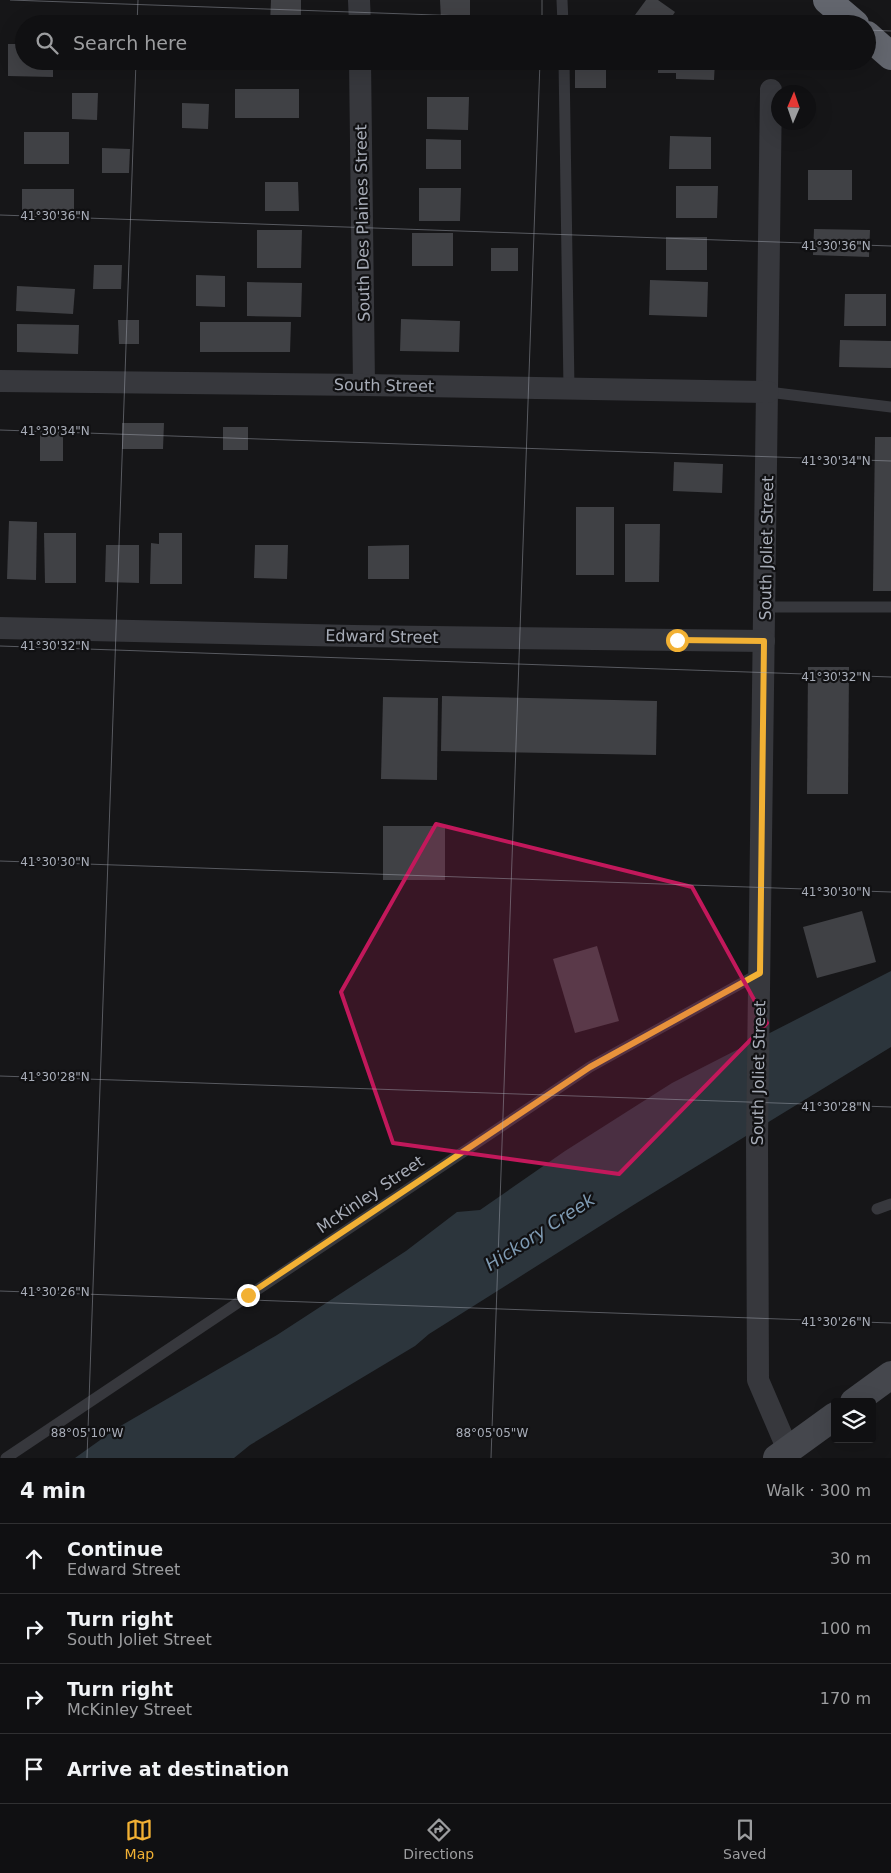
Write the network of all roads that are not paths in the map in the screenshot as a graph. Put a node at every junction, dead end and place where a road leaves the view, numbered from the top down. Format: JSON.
{"nodes":[{"id":1,"x":359,"y":0,"type":"edge"},
{"id":2,"x":562,"y":0,"type":"edge"},
{"id":3,"x":828,"y":0,"type":"edge"},
{"id":4,"x":360,"y":15,"type":"edge"},
{"id":5,"x":562,"y":15,"type":"edge"},
{"id":6,"x":844,"y":15,"type":"edge"},
{"id":7,"x":876,"y":43,"type":"edge"},
{"id":8,"x":891,"y":56,"type":"edge"},
{"id":9,"x":360,"y":70,"type":"edge"},
{"id":10,"x":564,"y":70,"type":"edge"},
{"id":11,"x":771,"y":90,"type":"dead end"},
{"id":12,"x":0,"y":381,"type":"edge"},
{"id":13,"x":364,"y":385,"type":"junction"},
{"id":14,"x":569,"y":389,"type":"junction"},
{"id":15,"x":768,"y":392,"type":"junction"},
{"id":16,"x":891,"y":406,"type":"edge"},
{"id":17,"x":891,"y":607,"type":"edge"},
{"id":18,"x":765,"y":608,"type":"junction"},
{"id":19,"x":0,"y":628,"type":"edge"},
{"id":20,"x":764,"y":641,"type":"junction"},
{"id":21,"x":760,"y":973,"type":"junction"},
{"id":22,"x":891,"y":1204,"type":"edge"},
{"id":23,"x":876,"y":1209,"type":"dead end"},
{"id":24,"x":891,"y":1375,"type":"edge"},
{"id":25,"x":859,"y":1398,"type":"edge"},
{"id":26,"x":831,"y":1419,"type":"edge"},
{"id":27,"x":783,"y":1454,"type":"edge"},
{"id":28,"x":6,"y":1458,"type":"edge"}],
"edges":[{"from":1,"to":4,"type":"street"},
{"from":2,"to":5,"type":"lane"},
{"from":3,"to":6,"type":"highway"},
{"from":7,"to":8,"type":"highway"},
{"from":9,"to":13,"type":"street","name":"South Des Plaines Street"},
{"from":10,"to":14,"type":"lane"},
{"from":11,"to":15,"type":"street","name":"South Joliet Street"},
{"from":12,"to":13,"type":"street","name":"South Street"},
{"from":13,"to":14,"type":"street","name":"South Street"},
{"from":14,"to":15,"type":"street","name":"South Street"},
{"from":15,"to":16,"type":"lane"},
{"from":15,"to":18,"type":"street","name":"South Joliet Street"},
{"from":17,"to":18,"type":"lane"},
{"from":18,"to":20,"type":"street","name":"South Joliet Street"},
{"from":19,"to":20,"type":"street","name":"Edward Street"},
{"from":20,"to":21,"type":"street","name":"South Joliet Street"},
{"from":21,"to":27,"type":"street","name":"South Joliet Street"},
{"from":21,"to":28,"type":"lane","name":"McKinley Street"},
{"from":22,"to":23,"type":"lane"},
{"from":24,"to":25,"type":"street"},
{"from":26,"to":27,"type":"street"}]}
